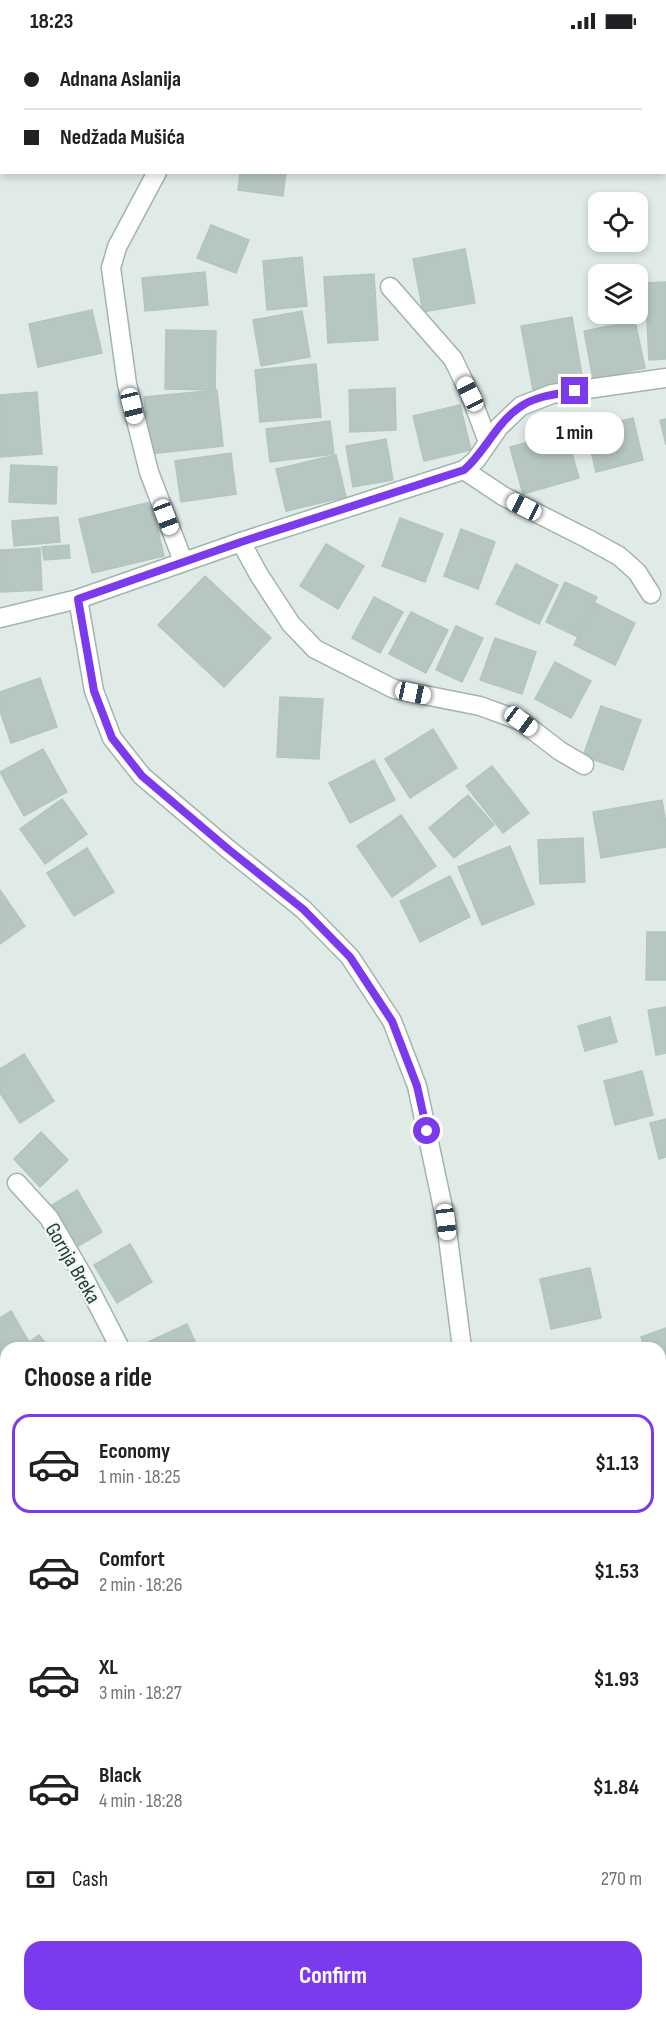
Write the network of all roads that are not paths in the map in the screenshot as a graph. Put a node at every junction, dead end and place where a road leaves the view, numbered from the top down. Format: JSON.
{"nodes":[{"id":1,"x":156,"y":174,"type":"edge"},
{"id":2,"x":390,"y":287,"type":"dead end"},
{"id":3,"x":666,"y":378,"type":"edge"},
{"id":4,"x":488,"y":442,"type":"junction"},
{"id":5,"x":464,"y":470,"type":"junction"},
{"id":6,"x":241,"y":542,"type":"junction"},
{"id":7,"x":183,"y":561,"type":"junction"},
{"id":8,"x":651,"y":594,"type":"dead end"},
{"id":9,"x":78,"y":599,"type":"junction"},
{"id":10,"x":1,"y":616,"type":"edge"},
{"id":11,"x":584,"y":765,"type":"dead end"},
{"id":12,"x":17,"y":1183,"type":"dead end"},
{"id":13,"x":117,"y":1342,"type":"edge"},
{"id":14,"x":461,"y":1342,"type":"edge"}],
"edges":[{"from":1,"to":7,"type":"street"},
{"from":2,"to":4,"type":"street"},
{"from":3,"to":4,"type":"street"},
{"from":4,"to":5,"type":"street"},
{"from":5,"to":6,"type":"street"},
{"from":5,"to":8,"type":"street"},
{"from":6,"to":7,"type":"street"},
{"from":6,"to":11,"type":"street"},
{"from":7,"to":9,"type":"street"},
{"from":9,"to":10,"type":"street"},
{"from":9,"to":14,"type":"street"},
{"from":12,"to":13,"type":"street","name":"Gornja Breka"}]}
